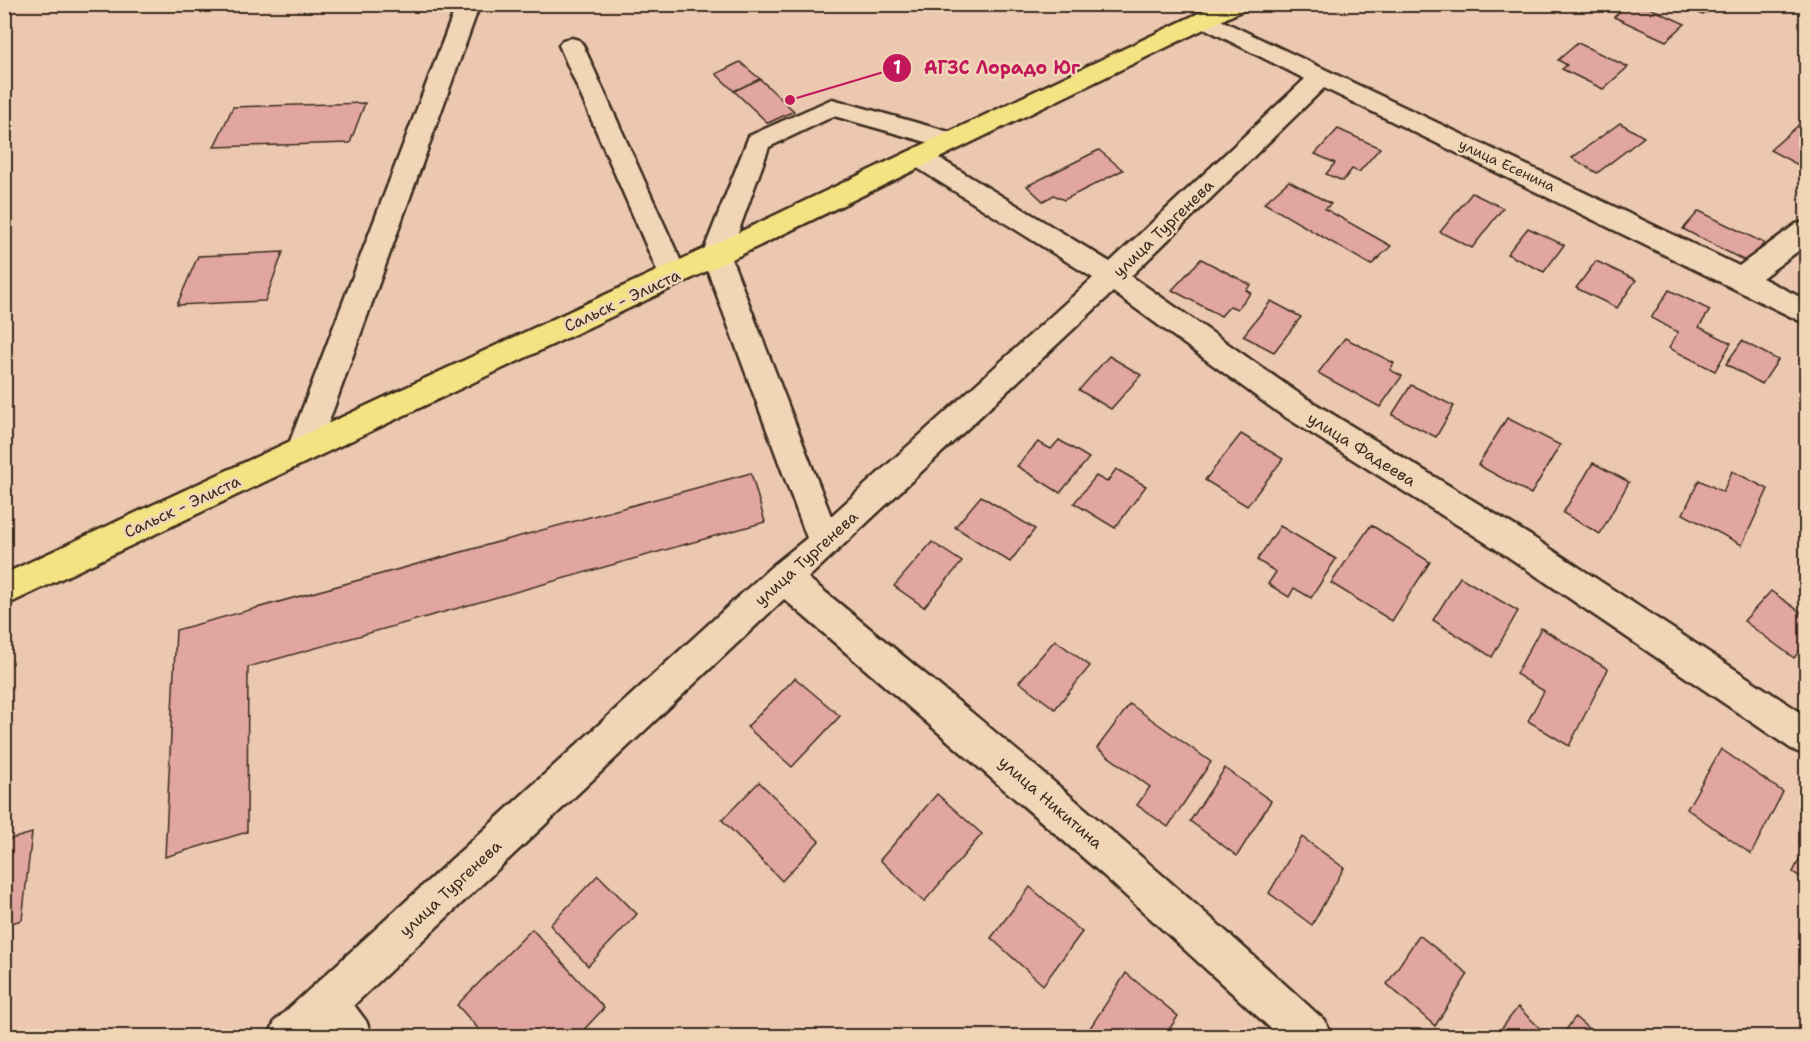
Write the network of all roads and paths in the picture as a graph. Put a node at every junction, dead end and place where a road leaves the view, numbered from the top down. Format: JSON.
{"nodes":[{"id":1,"x":469,"y":4,"type":"edge"},
{"id":2,"x":1237,"y":4,"type":"edge"},
{"id":3,"x":1206,"y":20,"type":"junction"},
{"id":4,"x":571,"y":45,"type":"dead end"},
{"id":5,"x":1320,"y":78,"type":"junction"},
{"id":6,"x":951,"y":141,"type":"junction"},
{"id":7,"x":920,"y":158,"type":"junction"},
{"id":8,"x":1806,"y":231,"type":"edge"},
{"id":9,"x":716,"y":255,"type":"junction"},
{"id":10,"x":673,"y":275,"type":"junction"},
{"id":11,"x":1112,"y":277,"type":"junction"},
{"id":12,"x":1741,"y":279,"type":"junction"},
{"id":13,"x":1806,"y":313,"type":"edge"},
{"id":14,"x":303,"y":449,"type":"junction"},
{"id":15,"x":825,"y":543,"type":"junction"},
{"id":16,"x":783,"y":578,"type":"junction"},
{"id":17,"x":4,"y":591,"type":"edge"},
{"id":18,"x":1806,"y":737,"type":"edge"},
{"id":19,"x":326,"y":1003,"type":"junction"},
{"id":20,"x":290,"y":1036,"type":"edge"},
{"id":21,"x":351,"y":1036,"type":"edge"},
{"id":22,"x":1310,"y":1036,"type":"edge"}],
"edges":[{"from":1,"to":14,"type":"street"},
{"from":2,"to":3,"type":"main road","name":"Сальск - Элиста"},
{"from":3,"to":5,"type":"street","name":"улица Есенина"},
{"from":3,"to":6,"type":"main road","name":"Сальск - Элиста"},
{"from":4,"to":10,"type":"street"},
{"from":5,"to":11,"type":"street","name":"улица Тургенева"},
{"from":5,"to":12,"type":"street","name":"улица Есенина"},
{"from":6,"to":7,"type":"main road","name":"Сальск - Элиста"},
{"from":6,"to":9,"type":"street"},
{"from":7,"to":9,"type":"main road","name":"Сальск - Элиста"},
{"from":7,"to":11,"type":"street","name":"улица Фадеева"},
{"from":8,"to":12,"type":"street"},
{"from":9,"to":10,"type":"main road","name":"Сальск - Элиста"},
{"from":9,"to":15,"type":"street"},
{"from":10,"to":14,"type":"main road","name":"Сальск - Элиста"},
{"from":11,"to":15,"type":"street","name":"улица Тургенева"},
{"from":11,"to":18,"type":"street","name":"улица Фадеева"},
{"from":12,"to":13,"type":"street","name":"улица Есенина"},
{"from":14,"to":17,"type":"main road","name":"Сальск - Элиста"},
{"from":15,"to":16,"type":"street","name":"улица Тургенева"},
{"from":16,"to":19,"type":"street","name":"улица Тургенева"},
{"from":16,"to":22,"type":"street","name":"улица Никитина"},
{"from":19,"to":20,"type":"street","name":"улица Тургенева"},
{"from":19,"to":21,"type":"street"}]}
